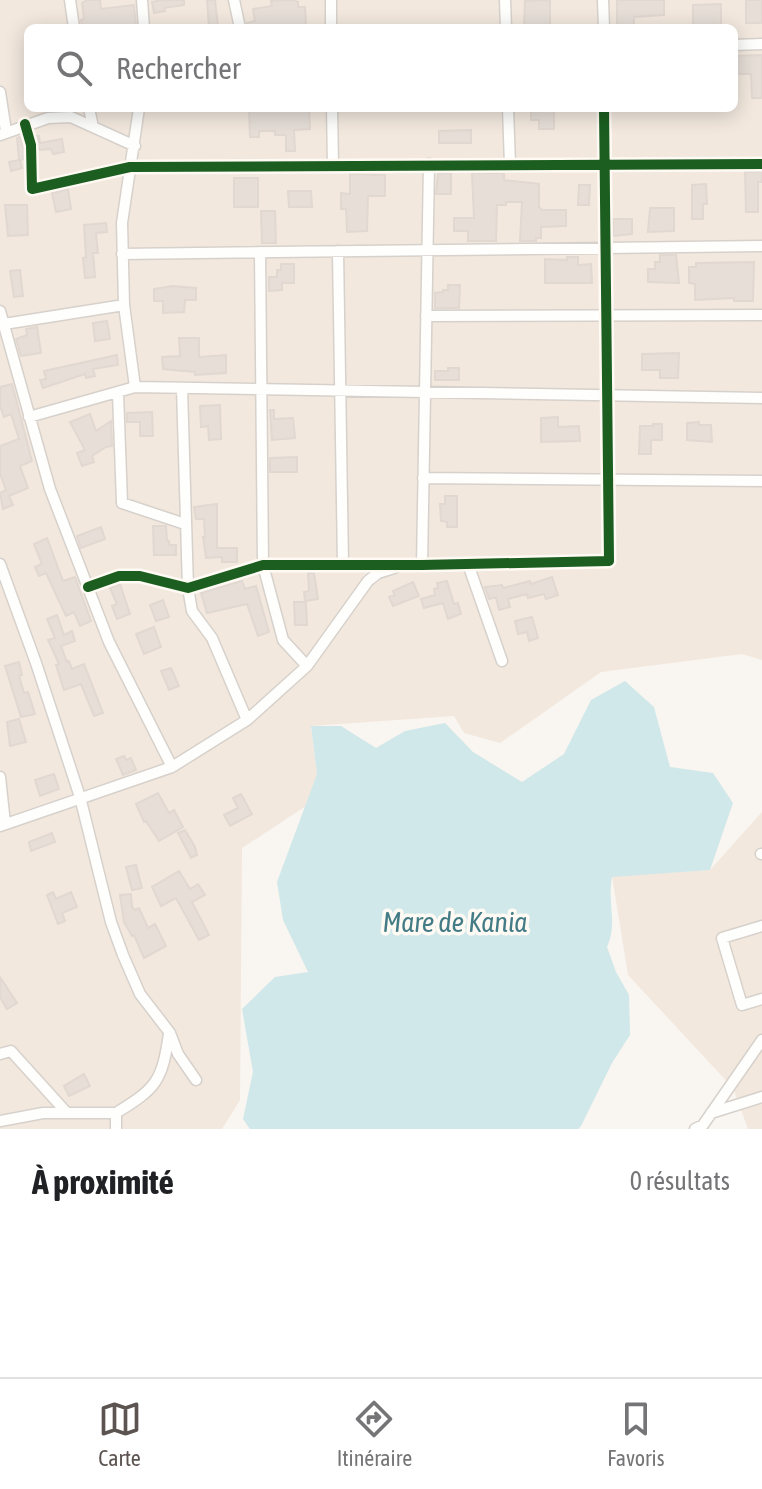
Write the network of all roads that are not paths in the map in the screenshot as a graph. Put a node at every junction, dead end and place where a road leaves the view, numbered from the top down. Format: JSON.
{"nodes":[{"id":1,"x":70,"y":0,"type":"edge"},
{"id":2,"x":142,"y":0,"type":"edge"},
{"id":3,"x":234,"y":0,"type":"edge"},
{"id":4,"x":331,"y":0,"type":"edge"},
{"id":5,"x":505,"y":0,"type":"edge"},
{"id":6,"x":603,"y":0,"type":"edge"},
{"id":7,"x":73,"y":24,"type":"edge"},
{"id":8,"x":144,"y":24,"type":"edge"},
{"id":9,"x":239,"y":24,"type":"edge"},
{"id":10,"x":331,"y":24,"type":"edge"},
{"id":11,"x":506,"y":24,"type":"edge"},
{"id":12,"x":604,"y":24,"type":"edge"},
{"id":13,"x":762,"y":44,"type":"edge"},
{"id":14,"x":738,"y":45,"type":"edge"},
{"id":15,"x":0,"y":92,"type":"edge"},
{"id":16,"x":90,"y":112,"type":"edge"},
{"id":17,"x":139,"y":112,"type":"edge"},
{"id":18,"x":332,"y":112,"type":"edge"},
{"id":19,"x":508,"y":112,"type":"edge"},
{"id":20,"x":604,"y":112,"type":"edge"},
{"id":21,"x":25,"y":124,"type":"junction"},
{"id":22,"x":93,"y":127,"type":"junction"},
{"id":23,"x":3,"y":133,"type":"edge"},
{"id":24,"x":135,"y":146,"type":"junction"},
{"id":25,"x":605,"y":163,"type":"junction"},
{"id":26,"x":429,"y":164,"type":"junction"},
{"id":27,"x":762,"y":164,"type":"edge"},
{"id":28,"x":333,"y":165,"type":"junction"},
{"id":29,"x":510,"y":165,"type":"junction"},
{"id":30,"x":130,"y":167,"type":"junction"},
{"id":31,"x":762,"y":246,"type":"edge"},
{"id":32,"x":605,"y":248,"type":"junction"},
{"id":33,"x":428,"y":250,"type":"junction"},
{"id":34,"x":338,"y":251,"type":"junction"},
{"id":35,"x":260,"y":252,"type":"junction"},
{"id":36,"x":122,"y":254,"type":"junction"},
{"id":37,"x":124,"y":305,"type":"junction"},
{"id":38,"x":0,"y":311,"type":"edge"},
{"id":39,"x":762,"y":315,"type":"edge"},
{"id":40,"x":426,"y":316,"type":"junction"},
{"id":41,"x":606,"y":316,"type":"junction"},
{"id":42,"x":4,"y":324,"type":"junction"},
{"id":43,"x":135,"y":387,"type":"junction"},
{"id":44,"x":182,"y":388,"type":"junction"},
{"id":45,"x":261,"y":390,"type":"junction"},
{"id":46,"x":340,"y":391,"type":"junction"},
{"id":47,"x":425,"y":391,"type":"junction"},
{"id":48,"x":118,"y":393,"type":"junction"},
{"id":49,"x":607,"y":396,"type":"junction"},
{"id":50,"x":762,"y":398,"type":"edge"},
{"id":51,"x":29,"y":417,"type":"junction"},
{"id":52,"x":423,"y":478,"type":"junction"},
{"id":53,"x":608,"y":480,"type":"junction"},
{"id":54,"x":762,"y":481,"type":"edge"},
{"id":55,"x":185,"y":524,"type":"junction"},
{"id":56,"x":0,"y":564,"type":"edge"},
{"id":57,"x":343,"y":564,"type":"junction"},
{"id":58,"x":468,"y":564,"type":"junction"},
{"id":59,"x":263,"y":565,"type":"junction"},
{"id":60,"x":422,"y":565,"type":"junction"},
{"id":61,"x":88,"y":587,"type":"junction"},
{"id":62,"x":188,"y":588,"type":"junction"},
{"id":63,"x":502,"y":661,"type":"dead end"},
{"id":64,"x":307,"y":666,"type":"junction"},
{"id":65,"x":247,"y":720,"type":"junction"},
{"id":66,"x":172,"y":767,"type":"junction"},
{"id":67,"x":0,"y":777,"type":"edge"},
{"id":68,"x":80,"y":797,"type":"junction"},
{"id":69,"x":2,"y":825,"type":"edge"},
{"id":70,"x":762,"y":926,"type":"edge"},
{"id":71,"x":762,"y":999,"type":"edge"},
{"id":72,"x":170,"y":1033,"type":"junction"},
{"id":73,"x":762,"y":1040,"type":"edge"},
{"id":74,"x":0,"y":1054,"type":"edge"},
{"id":75,"x":196,"y":1080,"type":"dead end"},
{"id":76,"x":762,"y":1097,"type":"edge"},
{"id":77,"x":67,"y":1113,"type":"junction"},
{"id":78,"x":116,"y":1113,"type":"junction"},
{"id":79,"x":711,"y":1113,"type":"junction"},
{"id":80,"x":0,"y":1121,"type":"edge"},
{"id":81,"x":116,"y":1129,"type":"edge"},
{"id":82,"x":695,"y":1129,"type":"edge"}],
"edges":[{"from":1,"to":7,"type":"street"},
{"from":2,"to":8,"type":"street"},
{"from":3,"to":9,"type":"street"},
{"from":4,"to":10,"type":"street"},
{"from":5,"to":11,"type":"street"},
{"from":6,"to":12,"type":"street"},
{"from":13,"to":14,"type":"street"},
{"from":15,"to":23,"type":"street"},
{"from":16,"to":22,"type":"street"},
{"from":17,"to":24,"type":"street"},
{"from":18,"to":28,"type":"street"},
{"from":19,"to":29,"type":"street"},
{"from":20,"to":25,"type":"street"},
{"from":21,"to":22,"type":"street"},
{"from":21,"to":23,"type":"street"},
{"from":21,"to":30,"type":"street"},
{"from":22,"to":24,"type":"street"},
{"from":24,"to":30,"type":"street"},
{"from":25,"to":27,"type":"street"},
{"from":25,"to":29,"type":"street"},
{"from":25,"to":32,"type":"street"},
{"from":26,"to":28,"type":"street"},
{"from":26,"to":29,"type":"street"},
{"from":26,"to":33,"type":"street"},
{"from":28,"to":30,"type":"street"},
{"from":30,"to":36,"type":"street"},
{"from":31,"to":32,"type":"street"},
{"from":32,"to":33,"type":"street"},
{"from":32,"to":41,"type":"street"},
{"from":33,"to":34,"type":"street"},
{"from":33,"to":40,"type":"street"},
{"from":34,"to":35,"type":"street"},
{"from":34,"to":46,"type":"street"},
{"from":35,"to":36,"type":"street"},
{"from":35,"to":45,"type":"street"},
{"from":36,"to":37,"type":"street"},
{"from":37,"to":42,"type":"street"},
{"from":37,"to":43,"type":"street"},
{"from":38,"to":42,"type":"street"},
{"from":39,"to":41,"type":"street"},
{"from":40,"to":41,"type":"street"},
{"from":40,"to":47,"type":"street"},
{"from":41,"to":49,"type":"street"},
{"from":42,"to":51,"type":"street"},
{"from":43,"to":44,"type":"street"},
{"from":43,"to":48,"type":"street"},
{"from":44,"to":45,"type":"street"},
{"from":44,"to":55,"type":"street"},
{"from":45,"to":46,"type":"street"},
{"from":45,"to":59,"type":"street"},
{"from":46,"to":47,"type":"street"},
{"from":46,"to":57,"type":"street"},
{"from":47,"to":49,"type":"street"},
{"from":47,"to":52,"type":"street"},
{"from":48,"to":51,"type":"street"},
{"from":48,"to":55,"type":"street"},
{"from":49,"to":50,"type":"street"},
{"from":49,"to":53,"type":"street"},
{"from":51,"to":61,"type":"street"},
{"from":52,"to":53,"type":"street"},
{"from":52,"to":60,"type":"street"},
{"from":53,"to":54,"type":"street"},
{"from":53,"to":58,"type":"street"},
{"from":55,"to":62,"type":"street"},
{"from":56,"to":68,"type":"street"},
{"from":57,"to":59,"type":"street"},
{"from":57,"to":60,"type":"street"},
{"from":58,"to":60,"type":"street"},
{"from":58,"to":63,"type":"street"},
{"from":59,"to":62,"type":"street"},
{"from":59,"to":64,"type":"street"},
{"from":60,"to":64,"type":"street"},
{"from":61,"to":62,"type":"street"},
{"from":61,"to":66,"type":"street"},
{"from":62,"to":65,"type":"street"},
{"from":64,"to":65,"type":"street"},
{"from":65,"to":66,"type":"street"},
{"from":66,"to":68,"type":"street"},
{"from":67,"to":69,"type":"street"},
{"from":68,"to":69,"type":"street"},
{"from":68,"to":72,"type":"street"},
{"from":70,"to":71,"type":"street"},
{"from":72,"to":75,"type":"street"},
{"from":72,"to":78,"type":"street"},
{"from":73,"to":79,"type":"street"},
{"from":74,"to":77,"type":"street"},
{"from":76,"to":79,"type":"street"},
{"from":77,"to":78,"type":"street"},
{"from":77,"to":80,"type":"street"},
{"from":78,"to":81,"type":"street"},
{"from":79,"to":82,"type":"street"}]}
